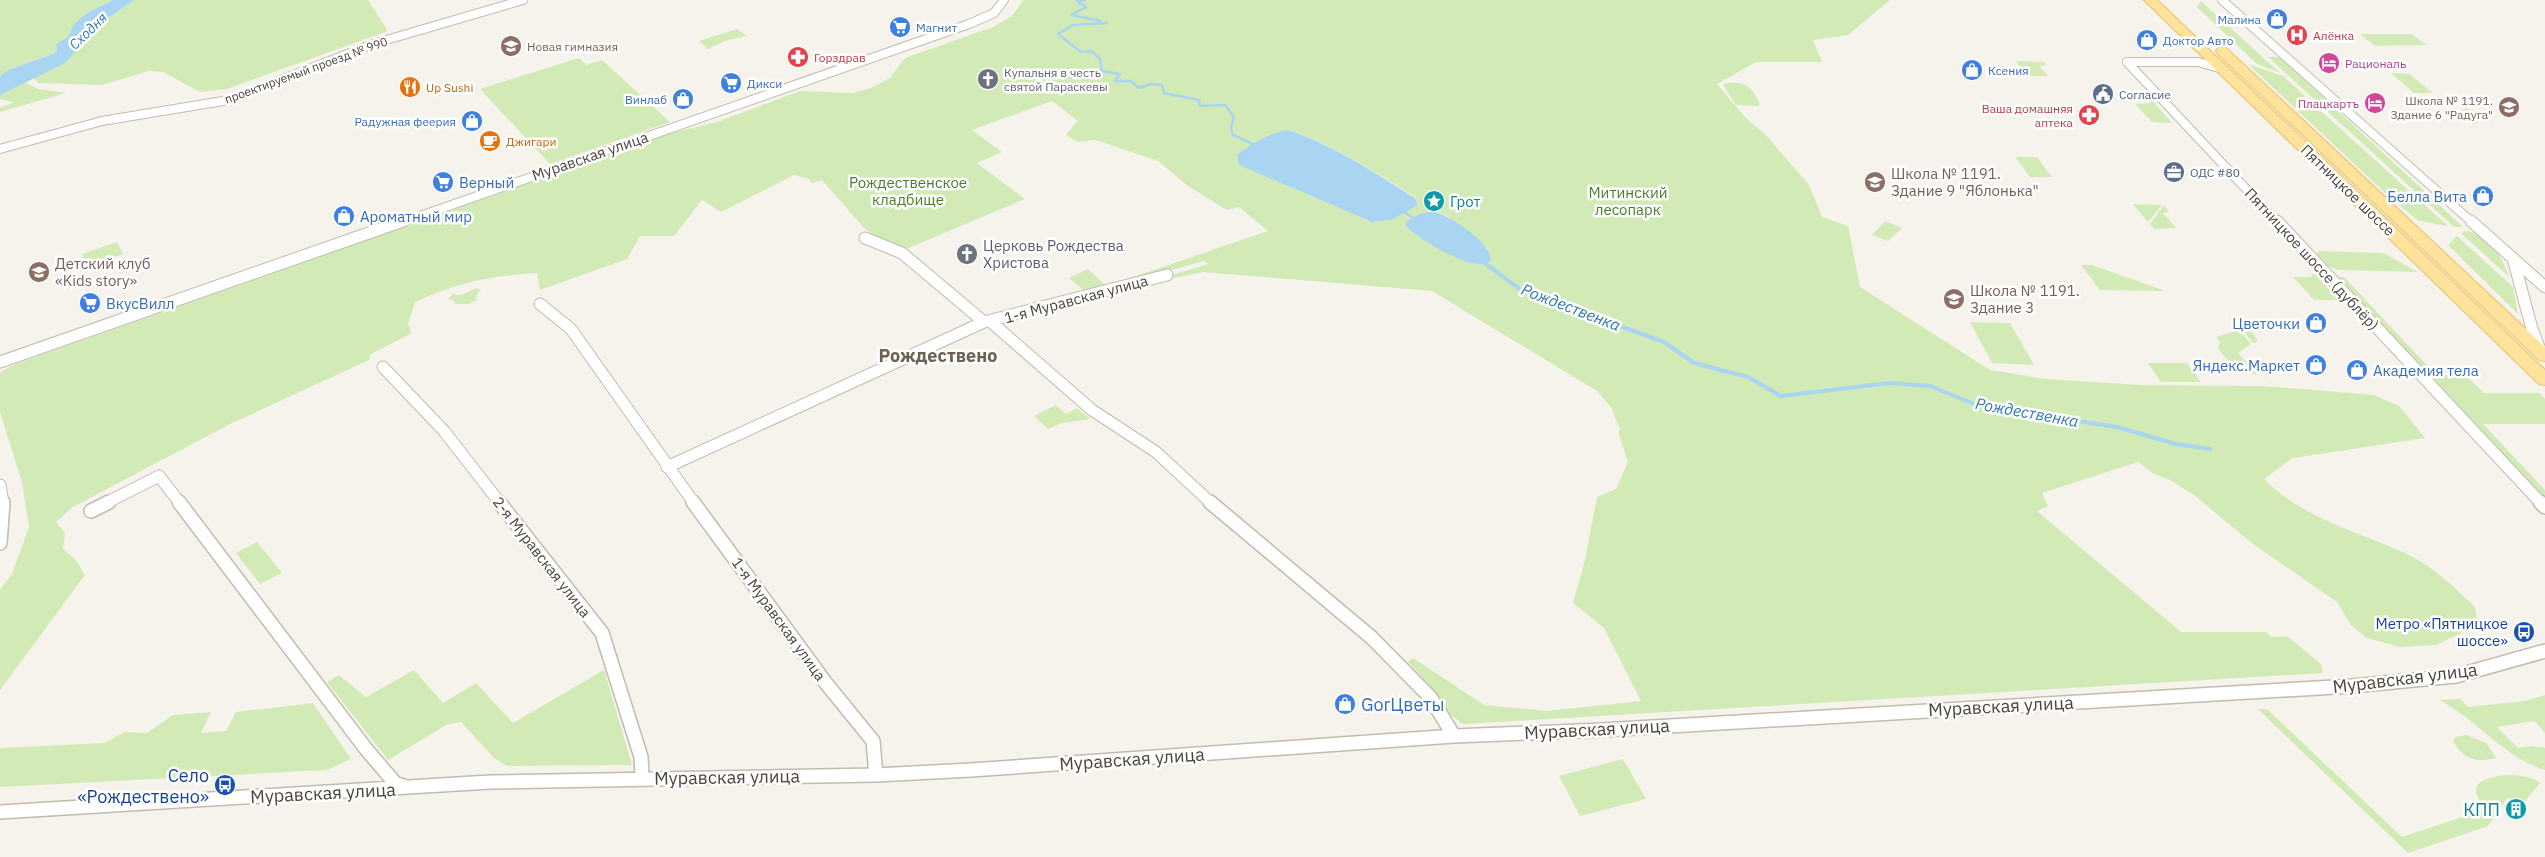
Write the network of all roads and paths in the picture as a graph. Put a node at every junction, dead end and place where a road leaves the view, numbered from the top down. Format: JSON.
{"nodes":[{"id":1,"x":523,"y":0,"type":"edge"},
{"id":2,"x":1004,"y":0,"type":"edge"},
{"id":3,"x":2150,"y":0,"type":"edge"},
{"id":4,"x":2168,"y":0,"type":"edge"},
{"id":5,"x":2222,"y":0,"type":"edge"},
{"id":6,"x":2203,"y":58,"type":"junction"},
{"id":7,"x":0,"y":149,"type":"edge"},
{"id":8,"x":865,"y":238,"type":"dead end"},
{"id":9,"x":2513,"y":258,"type":"junction"},
{"id":10,"x":1167,"y":274,"type":"dead end"},
{"id":11,"x":2545,"y":287,"type":"edge"},
{"id":12,"x":540,"y":304,"type":"dead end"},
{"id":13,"x":988,"y":322,"type":"junction"},
{"id":14,"x":2543,"y":355,"type":"edge"},
{"id":15,"x":0,"y":362,"type":"edge"},
{"id":16,"x":383,"y":368,"type":"dead end"},
{"id":17,"x":2545,"y":380,"type":"edge"},
{"id":18,"x":667,"y":467,"type":"junction"},
{"id":19,"x":0,"y":485,"type":"edge"},
{"id":20,"x":2545,"y":507,"type":"edge"},
{"id":21,"x":91,"y":511,"type":"dead end"},
{"id":22,"x":0,"y":543,"type":"edge"},
{"id":23,"x":2545,"y":651,"type":"edge"},
{"id":24,"x":1454,"y":736,"type":"junction"},
{"id":25,"x":876,"y":775,"type":"junction"},
{"id":26,"x":642,"y":778,"type":"junction"},
{"id":27,"x":409,"y":788,"type":"junction"},
{"id":28,"x":0,"y":812,"type":"edge"}],
"edges":[{"from":1,"to":7,"type":"street","name":"проектируемый проезд № 990"},
{"from":2,"to":15,"type":"street","name":"Муравская улица"},
{"from":3,"to":6,"type":"main road","name":"Пятницкое шоссе"},
{"from":4,"to":14,"type":"main road","name":"Пятницкое шоссе"},
{"from":5,"to":9,"type":"street"},
{"from":6,"to":17,"type":"main road","name":"Пятницкое шоссе"},
{"from":6,"to":20,"type":"street","name":"Пятницкое шоссе (дублёр)"},
{"from":8,"to":13,"type":"street","name":"1-я Муравская улица"},
{"from":9,"to":11,"type":"street"},
{"from":9,"to":14,"type":"street"},
{"from":10,"to":13,"type":"street","name":"1-я Муравская улица"},
{"from":12,"to":18,"type":"street","name":"1-я Муравская улица"},
{"from":13,"to":18,"type":"street","name":"1-я Муравская улица"},
{"from":13,"to":24,"type":"street"},
{"from":16,"to":26,"type":"street","name":"2-я Муравская улица"},
{"from":18,"to":25,"type":"street","name":"1-я Муравская улица"},
{"from":19,"to":22,"type":"street"},
{"from":21,"to":27,"type":"street"},
{"from":23,"to":24,"type":"street","name":"Муравская улица"},
{"from":24,"to":25,"type":"street","name":"Муравская улица"},
{"from":25,"to":26,"type":"street","name":"Муравская улица"},
{"from":26,"to":27,"type":"street","name":"Муравская улица"},
{"from":27,"to":28,"type":"street","name":"Муравская улица"}]}
